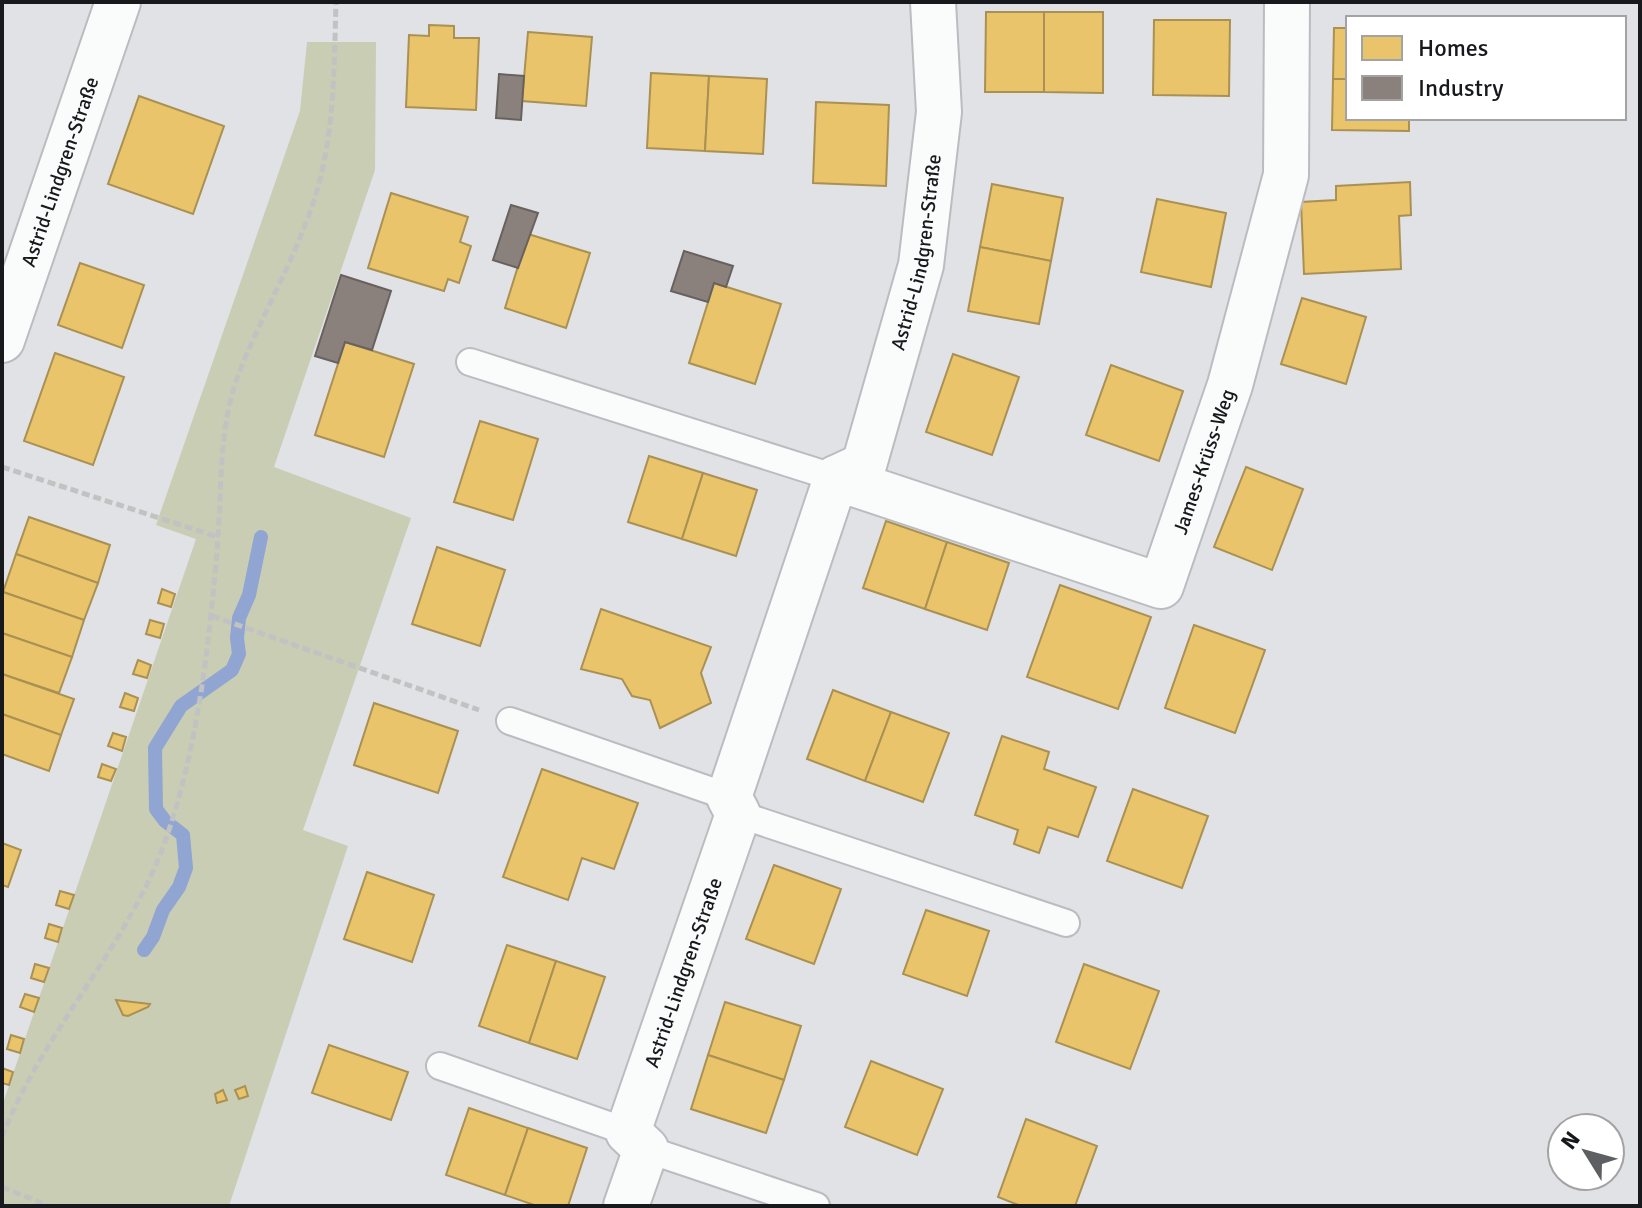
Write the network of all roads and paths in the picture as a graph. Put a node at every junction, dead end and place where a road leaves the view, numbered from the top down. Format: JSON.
{"nodes":[{"id":1,"x":118,"y":2,"type":"edge"},
{"id":2,"x":336,"y":2,"type":"edge"},
{"id":3,"x":933,"y":2,"type":"edge"},
{"id":4,"x":1287,"y":2,"type":"edge"},
{"id":5,"x":2,"y":340,"type":"edge"},
{"id":6,"x":470,"y":362,"type":"dead end"},
{"id":7,"x":2,"y":467,"type":"edge"},
{"id":8,"x":836,"y":478,"type":"junction"},
{"id":9,"x":218,"y":537,"type":"junction"},
{"id":10,"x":212,"y":616,"type":"junction"},
{"id":11,"x":510,"y":721,"type":"joint"},
{"id":12,"x":733,"y":805,"type":"junction"},
{"id":13,"x":1066,"y":923,"type":"dead end"},
{"id":14,"x":440,"y":1066,"type":"dead end"},
{"id":15,"x":2,"y":1137,"type":"edge"},
{"id":16,"x":637,"y":1140,"type":"junction"},
{"id":17,"x":2,"y":1187,"type":"edge"},
{"id":18,"x":49,"y":1206,"type":"edge"},
{"id":19,"x":626,"y":1206,"type":"edge"},
{"id":20,"x":816,"y":1206,"type":"edge"}],
"edges":[{"from":1,"to":5,"type":"street","name":"Astrid-Lindgren-Straße"},
{"from":2,"to":9,"type":"path"},
{"from":3,"to":8,"type":"street","name":"Astrid-Lindgren-Straße"},
{"from":4,"to":8,"type":"street","name":"James-Krüss-Weg"},
{"from":6,"to":8,"type":"lane"},
{"from":7,"to":9,"type":"path"},
{"from":8,"to":12,"type":"street","name":"Astrid-Lindgren-Straße"},
{"from":9,"to":10,"type":"path"},
{"from":10,"to":11,"type":"path"},
{"from":10,"to":15,"type":"path"},
{"from":11,"to":12,"type":"lane"},
{"from":12,"to":13,"type":"lane"},
{"from":12,"to":16,"type":"street","name":"Astrid-Lindgren-Straße"},
{"from":14,"to":16,"type":"lane"},
{"from":16,"to":19,"type":"street","name":"Astrid-Lindgren-Straße"},
{"from":16,"to":20,"type":"lane"},
{"from":17,"to":18,"type":"path"}]}
